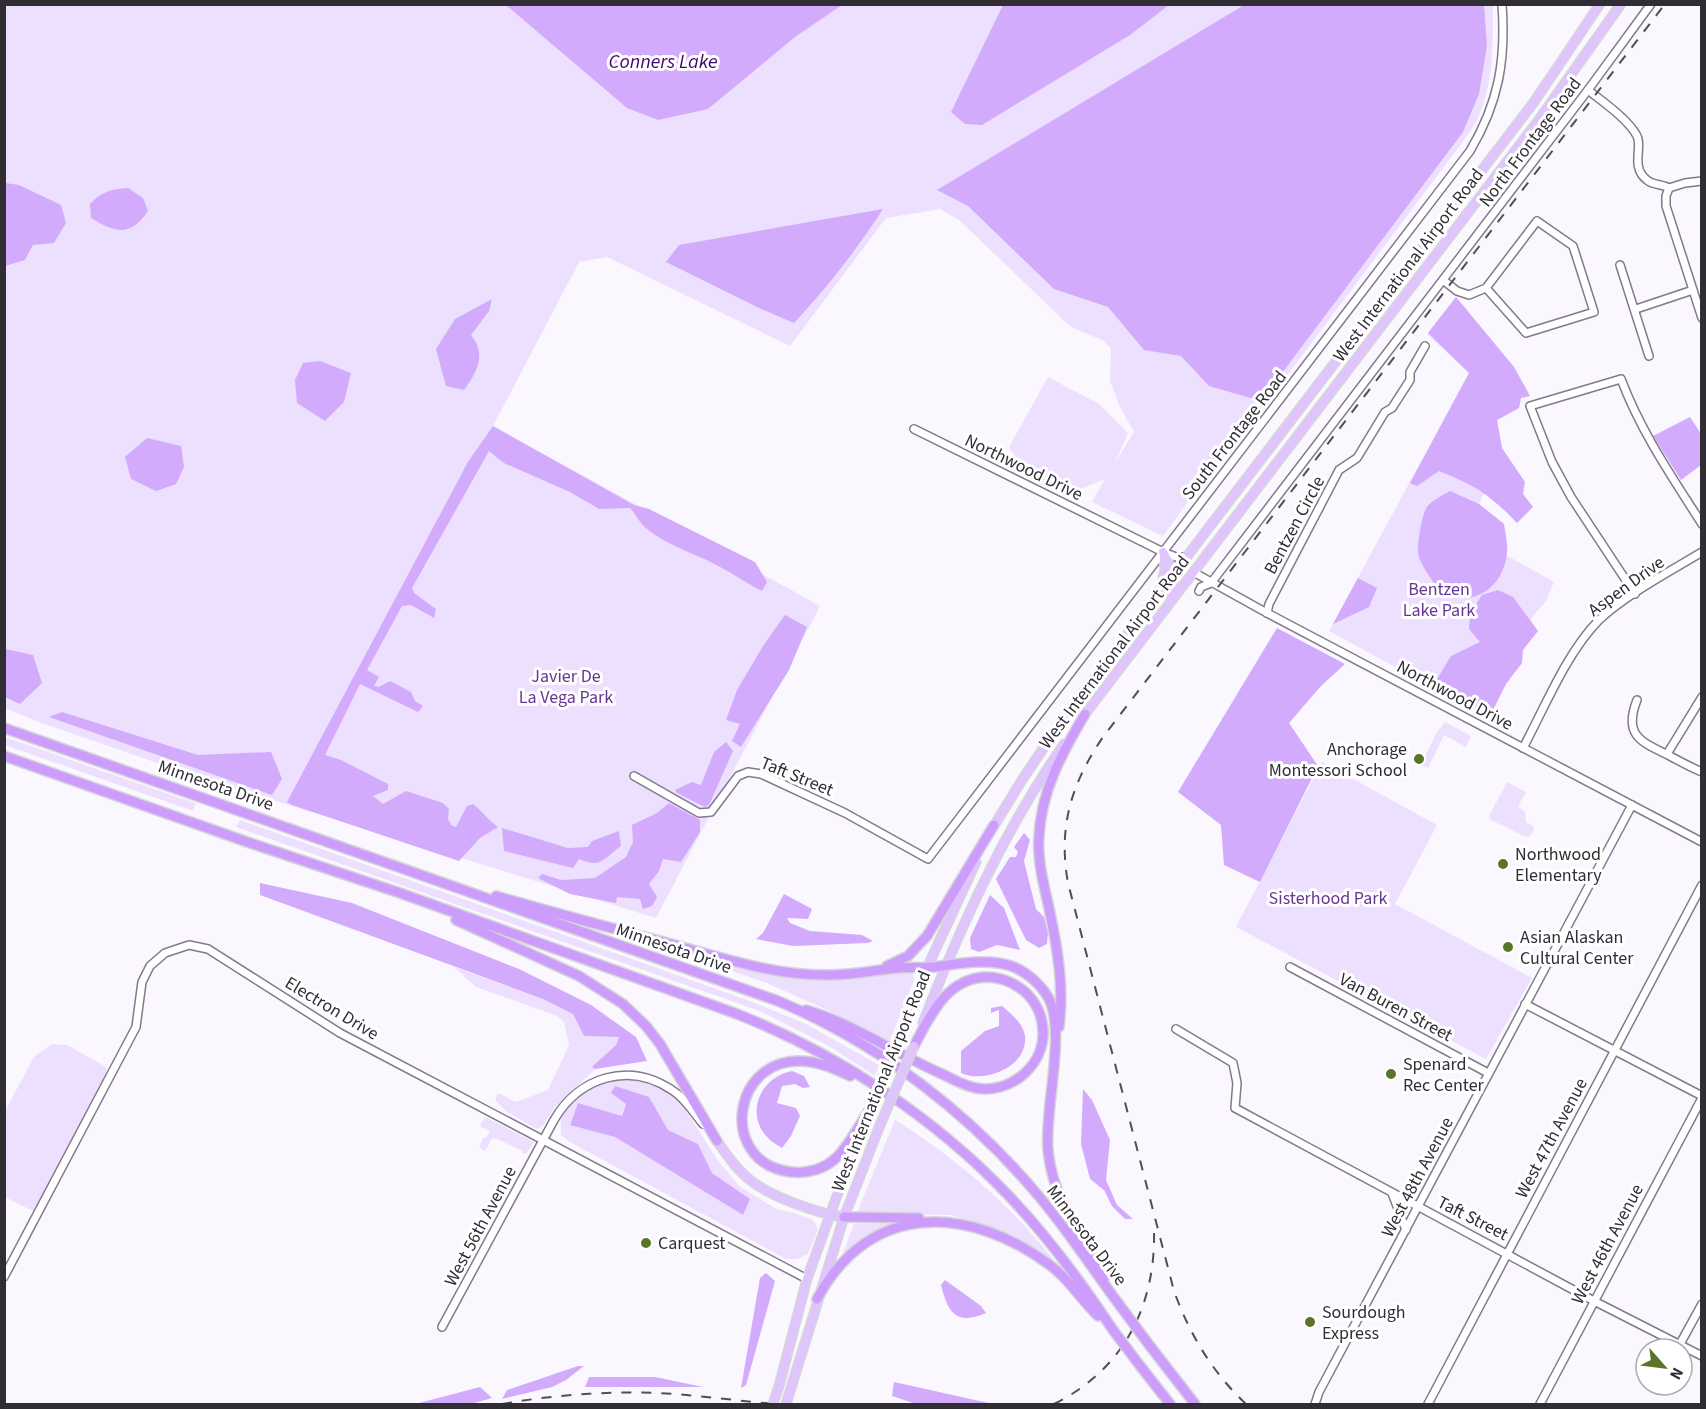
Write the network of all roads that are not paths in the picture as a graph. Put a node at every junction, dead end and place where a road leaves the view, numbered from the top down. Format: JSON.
{"nodes":[{"id":1,"x":1502,"y":4,"type":"edge"},
{"id":2,"x":1599,"y":4,"type":"edge"},
{"id":3,"x":1621,"y":4,"type":"edge"},
{"id":4,"x":1651,"y":4,"type":"edge"},
{"id":5,"x":1588,"y":90,"type":"junction"},
{"id":6,"x":1701,"y":182,"type":"edge"},
{"id":7,"x":1669,"y":188,"type":"junction"},
{"id":8,"x":1620,"y":265,"type":"dead end"},
{"id":9,"x":1443,"y":280,"type":"junction"},
{"id":10,"x":1486,"y":288,"type":"junction"},
{"id":11,"x":1693,"y":290,"type":"junction"},
{"id":12,"x":1636,"y":309,"type":"junction"},
{"id":13,"x":1701,"y":318,"type":"edge"},
{"id":14,"x":1425,"y":346,"type":"dead end"},
{"id":15,"x":1649,"y":356,"type":"dead end"},
{"id":16,"x":914,"y":429,"type":"dead end"},
{"id":17,"x":1701,"y":524,"type":"edge"},
{"id":18,"x":1163,"y":552,"type":"junction"},
{"id":19,"x":1701,"y":552,"type":"edge"},
{"id":20,"x":1187,"y":557,"type":"junction"},
{"id":21,"x":1195,"y":573,"type":"junction"},
{"id":22,"x":1174,"y":574,"type":"junction"},
{"id":23,"x":1211,"y":582,"type":"junction"},
{"id":24,"x":1199,"y":591,"type":"dead end"},
{"id":25,"x":1635,"y":594,"type":"junction"},
{"id":26,"x":1152,"y":602,"type":"junction"},
{"id":27,"x":1167,"y":609,"type":"junction"},
{"id":28,"x":1267,"y":613,"type":"junction"},
{"id":29,"x":1701,"y":698,"type":"edge"},
{"id":30,"x":1638,"y":700,"type":"dead end"},
{"id":31,"x":1085,"y":714,"type":"junction"},
{"id":32,"x":6,"y":728,"type":"edge"},
{"id":33,"x":1523,"y":748,"type":"junction"},
{"id":34,"x":1667,"y":754,"type":"junction"},
{"id":35,"x":6,"y":756,"type":"edge"},
{"id":36,"x":1701,"y":772,"type":"edge"},
{"id":37,"x":634,"y":776,"type":"dead end"},
{"id":38,"x":1632,"y":805,"type":"junction"},
{"id":39,"x":994,"y":825,"type":"junction"},
{"id":40,"x":1701,"y":842,"type":"edge"},
{"id":41,"x":928,"y":859,"type":"joint"},
{"id":42,"x":404,"y":869,"type":"junction"},
{"id":43,"x":1701,"y":885,"type":"edge"},
{"id":44,"x":400,"y":893,"type":"junction"},
{"id":45,"x":945,"y":966,"type":"junction"},
{"id":46,"x":1290,"y":967,"type":"dead end"},
{"id":47,"x":927,"y":968,"type":"junction"},
{"id":48,"x":867,"y":972,"type":"junction"},
{"id":49,"x":1525,"y":1004,"type":"junction"},
{"id":50,"x":787,"y":1005,"type":"junction"},
{"id":51,"x":1176,"y":1029,"type":"dead end"},
{"id":52,"x":914,"y":1046,"type":"junction"},
{"id":53,"x":1614,"y":1051,"type":"junction"},
{"id":54,"x":1054,"y":1059,"type":"junction"},
{"id":55,"x":1488,"y":1073,"type":"junction"},
{"id":56,"x":874,"y":1086,"type":"junction"},
{"id":57,"x":1701,"y":1097,"type":"edge"},
{"id":58,"x":868,"y":1112,"type":"junction"},
{"id":59,"x":544,"y":1140,"type":"junction"},
{"id":60,"x":717,"y":1141,"type":"junction"},
{"id":61,"x":1392,"y":1193,"type":"junction"},
{"id":62,"x":1419,"y":1207,"type":"junction"},
{"id":63,"x":828,"y":1215,"type":"junction"},
{"id":64,"x":844,"y":1217,"type":"junction"},
{"id":65,"x":966,"y":1226,"type":"junction"},
{"id":66,"x":1406,"y":1230,"type":"junction"},
{"id":67,"x":1507,"y":1252,"type":"junction"},
{"id":68,"x":4,"y":1276,"type":"edge"},
{"id":69,"x":807,"y":1279,"type":"junction"},
{"id":70,"x":817,"y":1299,"type":"junction"},
{"id":71,"x":1594,"y":1300,"type":"junction"},
{"id":72,"x":1701,"y":1304,"type":"edge"},
{"id":73,"x":1124,"y":1311,"type":"junction"},
{"id":74,"x":442,"y":1327,"type":"dead end"},
{"id":75,"x":1113,"y":1330,"type":"junction"},
{"id":76,"x":1666,"y":1337,"type":"edge"},
{"id":77,"x":1684,"y":1337,"type":"edge"},
{"id":78,"x":773,"y":1404,"type":"edge"},
{"id":79,"x":786,"y":1404,"type":"edge"},
{"id":80,"x":1170,"y":1404,"type":"edge"},
{"id":81,"x":1196,"y":1404,"type":"edge"},
{"id":82,"x":1315,"y":1404,"type":"edge"},
{"id":83,"x":1428,"y":1404,"type":"edge"},
{"id":84,"x":1540,"y":1404,"type":"edge"}],
"edges":[{"from":1,"to":18,"type":"street","name":"South Frontage Road"},
{"from":2,"to":20,"type":"main road","name":"West International Airport Road"},
{"from":3,"to":21,"type":"main road","name":"West International Airport Road"},
{"from":4,"to":5,"type":"street","name":"North Frontage Road"},
{"from":5,"to":7,"type":"street"},
{"from":5,"to":9,"type":"street","name":"North Frontage Road"},
{"from":6,"to":7,"type":"street"},
{"from":7,"to":11,"type":"street"},
{"from":8,"to":12,"type":"street"},
{"from":9,"to":10,"type":"street"},
{"from":9,"to":23,"type":"street","name":"North Frontage Road"},
{"from":10,"to":10,"type":"street"},
{"from":11,"to":12,"type":"street"},
{"from":11,"to":13,"type":"street"},
{"from":12,"to":15,"type":"street"},
{"from":14,"to":28,"type":"street","name":"Bentzen Circle"},
{"from":16,"to":18,"type":"street","name":"Northwood Drive"},
{"from":17,"to":25,"type":"street"},
{"from":18,"to":20,"type":"street","name":"Northwood Drive"},
{"from":18,"to":22,"type":"main road"},
{"from":18,"to":26,"type":"main road"},
{"from":18,"to":41,"type":"street","name":"South Frontage Road"},
{"from":19,"to":25,"type":"street","name":"Aspen Drive"},
{"from":20,"to":22,"type":"main road","name":"West International Airport Road"},
{"from":21,"to":23,"type":"street","name":"Northwood Drive"},
{"from":21,"to":27,"type":"main road","name":"West International Airport Road"},
{"from":22,"to":26,"type":"main road","name":"West International Airport Road"},
{"from":22,"to":27,"type":"main road"},
{"from":23,"to":24,"type":"street","name":"North Frontage Road"},
{"from":23,"to":28,"type":"street","name":"Northwood Drive"},
{"from":25,"to":33,"type":"street","name":"Aspen Drive"},
{"from":26,"to":39,"type":"main road","name":"West International Airport Road"},
{"from":27,"to":31,"type":"main road","name":"West International Airport Road"},
{"from":28,"to":33,"type":"street","name":"Northwood Drive"},
{"from":29,"to":34,"type":"street"},
{"from":30,"to":34,"type":"street"},
{"from":31,"to":45,"type":"main road","name":"West International Airport Road"},
{"from":31,"to":54,"type":"highway"},
{"from":32,"to":42,"type":"highway","name":"Minnesota Drive"},
{"from":33,"to":38,"type":"street","name":"Northwood Drive"},
{"from":34,"to":36,"type":"street"},
{"from":35,"to":44,"type":"highway","name":"Minnesota Drive"},
{"from":37,"to":41,"type":"street","name":"Taft Street"},
{"from":38,"to":40,"type":"street","name":"Northwood Drive"},
{"from":38,"to":49,"type":"street","name":"West 48th Avenue"},
{"from":39,"to":47,"type":"main road","name":"West International Airport Road"},
{"from":39,"to":48,"type":"highway"},
{"from":42,"to":48,"type":"highway"},
{"from":42,"to":50,"type":"highway","name":"Minnesota Drive"},
{"from":43,"to":53,"type":"street","name":"West 47th Avenue"},
{"from":44,"to":56,"type":"highway","name":"Minnesota Drive"},
{"from":44,"to":60,"type":"highway"},
{"from":45,"to":47,"type":"highway"},
{"from":45,"to":52,"type":"main road","name":"West International Airport Road"},
{"from":45,"to":54,"type":"highway"},
{"from":46,"to":55,"type":"street","name":"Van Buren Street"},
{"from":47,"to":48,"type":"highway"},
{"from":47,"to":58,"type":"main road","name":"West International Airport Road","bridge":true},
{"from":49,"to":53,"type":"street"},
{"from":49,"to":55,"type":"street","name":"West 48th Avenue"},
{"from":50,"to":52,"type":"highway"},
{"from":50,"to":73,"type":"highway","name":"Minnesota Drive"},
{"from":51,"to":61,"type":"street","name":"Taft Street"},
{"from":52,"to":64,"type":"main road","name":"West International Airport Road","bridge":true},
{"from":53,"to":57,"type":"street"},
{"from":53,"to":67,"type":"street","name":"West 47th Avenue"},
{"from":54,"to":73,"type":"highway"},
{"from":55,"to":62,"type":"street","name":"West 48th Avenue"},
{"from":56,"to":58,"type":"highway"},
{"from":56,"to":75,"type":"highway","name":"Minnesota Drive"},
{"from":57,"to":71,"type":"street","name":"West 46th Avenue"},
{"from":58,"to":63,"type":"main road","name":"West International Airport Road"},
{"from":59,"to":60,"type":"street","name":"West 56th Avenue"},
{"from":59,"to":68,"type":"street","name":"Electron Drive"},
{"from":59,"to":69,"type":"street","name":"Electron Drive"},
{"from":59,"to":74,"type":"street","name":"West 56th Avenue"},
{"from":60,"to":63,"type":"main road"},
{"from":61,"to":62,"type":"street","name":"Taft Street"},
{"from":61,"to":66,"type":"street"},
{"from":62,"to":66,"type":"street","name":"West 48th Avenue"},
{"from":62,"to":67,"type":"street","name":"Taft Street"},
{"from":63,"to":64,"type":"main road"},
{"from":63,"to":69,"type":"main road","name":"West International Airport Road"},
{"from":64,"to":65,"type":"highway"},
{"from":64,"to":70,"type":"main road","name":"West International Airport Road"},
{"from":65,"to":70,"type":"highway"},
{"from":65,"to":75,"type":"highway"},
{"from":66,"to":82,"type":"street","name":"West 48th Avenue"},
{"from":67,"to":71,"type":"street","name":"Taft Street"},
{"from":67,"to":83,"type":"street","name":"West 47th Avenue"},
{"from":69,"to":70,"type":"main road"},
{"from":69,"to":78,"type":"main road","name":"West International Airport Road","bridge":true},
{"from":70,"to":79,"type":"main road","name":"West International Airport Road"},
{"from":71,"to":76,"type":"street","name":"Taft Street"},
{"from":71,"to":84,"type":"street","name":"West 46th Avenue"},
{"from":72,"to":77,"type":"street"},
{"from":73,"to":81,"type":"highway","name":"Minnesota Drive","bridge":true},
{"from":75,"to":80,"type":"highway","name":"Minnesota Drive","bridge":true}]}
